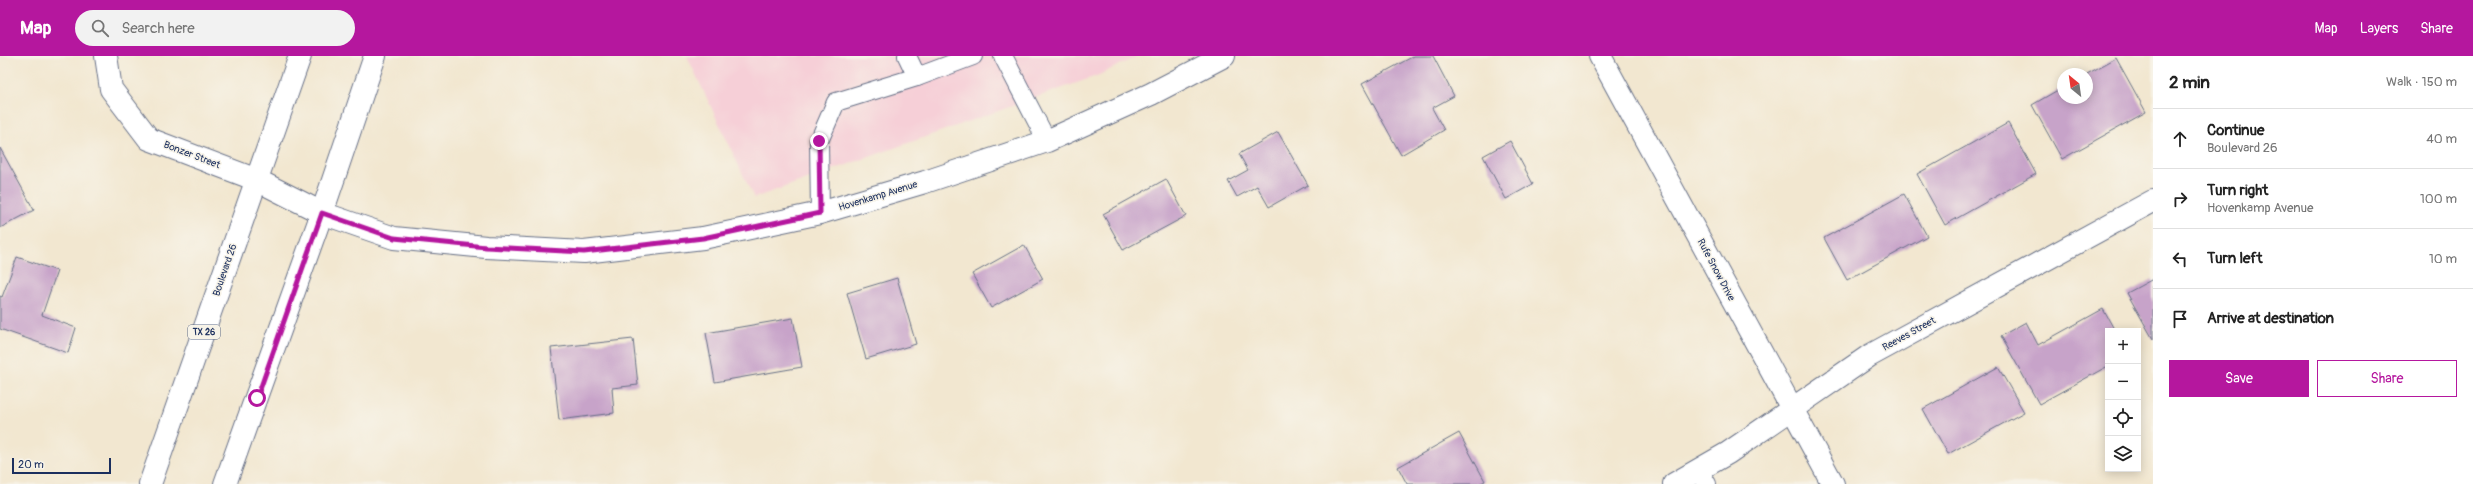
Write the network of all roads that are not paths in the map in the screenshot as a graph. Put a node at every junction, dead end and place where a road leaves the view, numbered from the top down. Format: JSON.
{"nodes":[{"id":1,"x":106,"y":56,"type":"edge"},
{"id":2,"x":300,"y":56,"type":"edge"},
{"id":3,"x":375,"y":56,"type":"edge"},
{"id":4,"x":907,"y":56,"type":"edge"},
{"id":5,"x":973,"y":56,"type":"edge"},
{"id":6,"x":1003,"y":56,"type":"edge"},
{"id":7,"x":1224,"y":56,"type":"edge"},
{"id":8,"x":1600,"y":56,"type":"edge"},
{"id":9,"x":917,"y":77,"type":"junction"},
{"id":10,"x":1047,"y":141,"type":"junction"},
{"id":11,"x":257,"y":180,"type":"junction"},
{"id":12,"x":2153,"y":201,"type":"edge"},
{"id":13,"x":322,"y":213,"type":"junction"},
{"id":14,"x":820,"y":213,"type":"junction"},
{"id":15,"x":1791,"y":409,"type":"junction"},
{"id":16,"x":1703,"y":477,"type":"edge"},
{"id":17,"x":150,"y":484,"type":"edge"},
{"id":18,"x":225,"y":484,"type":"edge"},
{"id":19,"x":1674,"y":484,"type":"edge"},
{"id":20,"x":1832,"y":484,"type":"edge"}],
"edges":[{"from":1,"to":11,"type":"street","name":"Bonzer Street"},
{"from":2,"to":11,"type":"street","name":"Boulevard 26","number":"TX 26"},
{"from":3,"to":13,"type":"street"},
{"from":4,"to":9,"type":"lane"},
{"from":5,"to":9,"type":"lane"},
{"from":6,"to":10,"type":"lane"},
{"from":7,"to":10,"type":"street","name":"Hovenkamp Avenue"},
{"from":8,"to":15,"type":"street","name":"Rufe Snow Drive"},
{"from":9,"to":14,"type":"lane"},
{"from":10,"to":14,"type":"street","name":"Hovenkamp Avenue"},
{"from":11,"to":13,"type":"street","name":"Bonzer Street"},
{"from":11,"to":17,"type":"street","name":"Boulevard 26","number":"TX 26"},
{"from":12,"to":15,"type":"street","name":"Reeves Street"},
{"from":13,"to":14,"type":"street","name":"Hovenkamp Avenue"},
{"from":13,"to":18,"type":"street"},
{"from":15,"to":16,"type":"street","name":"Reeves Street"},
{"from":15,"to":20,"type":"street","name":"Rufe Snow Drive"},
{"from":16,"to":19,"type":"street","name":"Reeves Street"}]}
